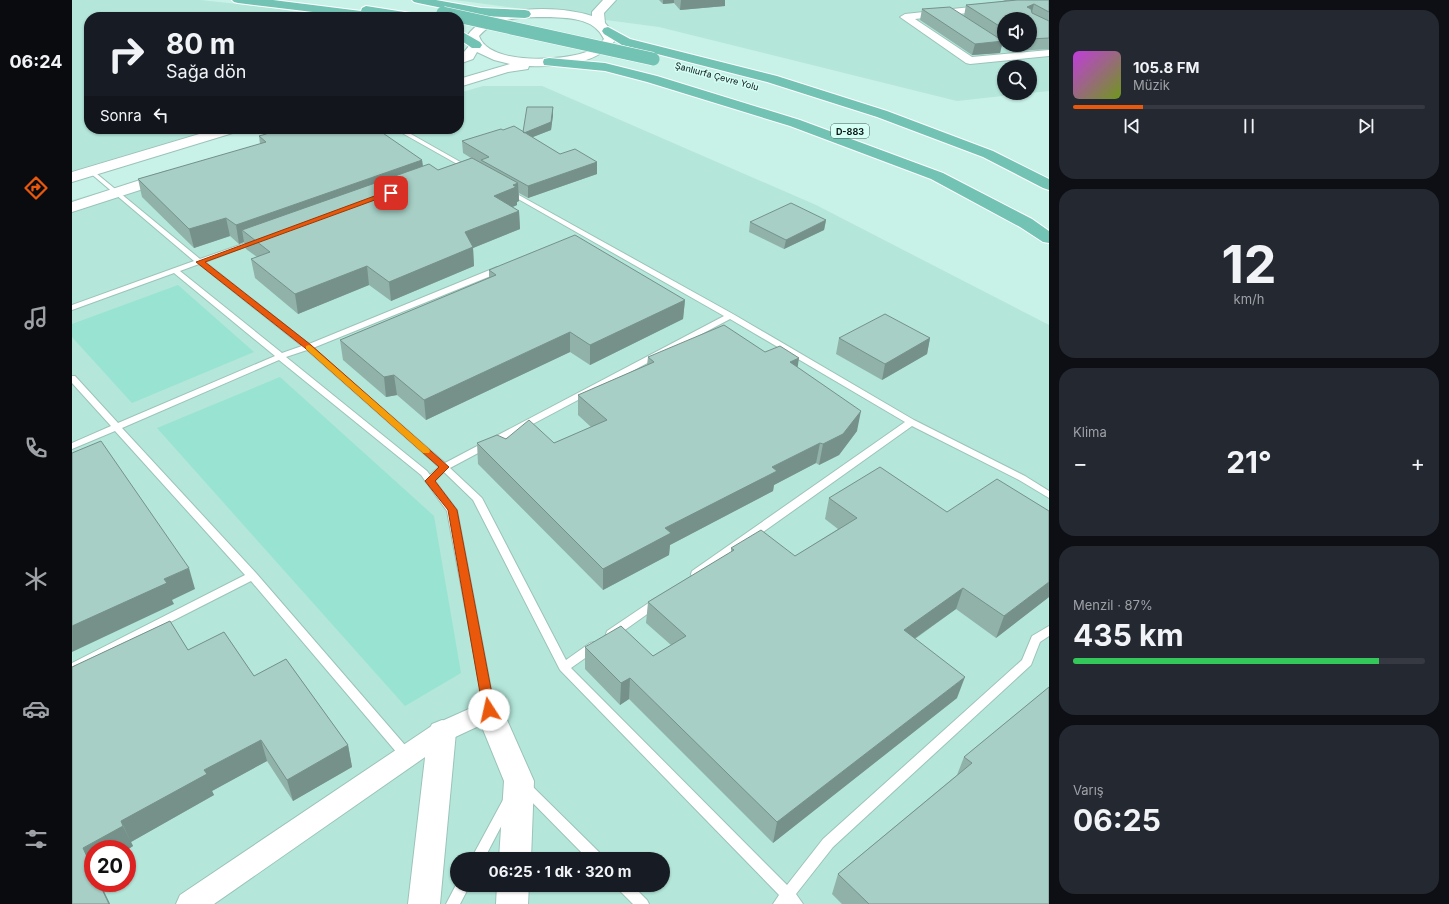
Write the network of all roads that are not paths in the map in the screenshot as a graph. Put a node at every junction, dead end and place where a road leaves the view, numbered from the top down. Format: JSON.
{"nodes":[{"id":1,"x":238,"y":0,"type":"edge"},
{"id":2,"x":291,"y":0,"type":"edge"},
{"id":3,"x":370,"y":0,"type":"edge"},
{"id":4,"x":418,"y":0,"type":"edge"},
{"id":5,"x":610,"y":0,"type":"edge"},
{"id":6,"x":574,"y":5,"type":"dead end"},
{"id":7,"x":1001,"y":7,"type":"edge"},
{"id":8,"x":951,"y":8,"type":"junction"},
{"id":9,"x":344,"y":12,"type":"edge"},
{"id":10,"x":381,"y":12,"type":"edge"},
{"id":11,"x":437,"y":12,"type":"edge"},
{"id":12,"x":546,"y":13,"type":"junction"},
{"id":13,"x":525,"y":14,"type":"junction"},
{"id":14,"x":464,"y":18,"type":"edge"},
{"id":15,"x":960,"y":20,"type":"edge"},
{"id":16,"x":464,"y":28,"type":"edge"},
{"id":17,"x":604,"y":28,"type":"junction"},
{"id":18,"x":464,"y":37,"type":"edge"},
{"id":19,"x":476,"y":44,"type":"junction"},
{"id":20,"x":1010,"y":52,"type":"edge"},
{"id":21,"x":1049,"y":53,"type":"edge"},
{"id":22,"x":1016,"y":56,"type":"junction"},
{"id":23,"x":464,"y":58,"type":"edge"},
{"id":24,"x":549,"y":62,"type":"junction"},
{"id":25,"x":464,"y":82,"type":"edge"},
{"id":26,"x":214,"y":134,"type":"edge"},
{"id":27,"x":406,"y":134,"type":"edge"},
{"id":28,"x":91,"y":171,"type":"junction"},
{"id":29,"x":184,"y":171,"type":"edge"},
{"id":30,"x":477,"y":174,"type":"edge"},
{"id":31,"x":72,"y":177,"type":"edge"},
{"id":32,"x":497,"y":185,"type":"edge"},
{"id":33,"x":984,"y":185,"type":"dead end"},
{"id":34,"x":1047,"y":191,"type":"edge"},
{"id":35,"x":117,"y":192,"type":"junction"},
{"id":36,"x":997,"y":192,"type":"dead end"},
{"id":37,"x":72,"y":207,"type":"edge"},
{"id":38,"x":1049,"y":221,"type":"edge"},
{"id":39,"x":266,"y":238,"type":"edge"},
{"id":40,"x":1049,"y":238,"type":"edge"},
{"id":41,"x":200,"y":262,"type":"junction"},
{"id":42,"x":511,"y":265,"type":"edge"},
{"id":43,"x":175,"y":271,"type":"junction"},
{"id":44,"x":72,"y":308,"type":"edge"},
{"id":45,"x":730,"y":316,"type":"junction"},
{"id":46,"x":308,"y":347,"type":"junction"},
{"id":47,"x":279,"y":357,"type":"junction"},
{"id":48,"x":72,"y":378,"type":"edge"},
{"id":49,"x":911,"y":422,"type":"junction"},
{"id":50,"x":115,"y":427,"type":"junction"},
{"id":51,"x":72,"y":446,"type":"edge"},
{"id":52,"x":444,"y":467,"type":"junction"},
{"id":53,"x":430,"y":481,"type":"junction"},
{"id":54,"x":1049,"y":496,"type":"edge"},
{"id":55,"x":252,"y":576,"type":"junction"},
{"id":56,"x":686,"y":581,"type":"edge"},
{"id":57,"x":660,"y":599,"type":"edge"},
{"id":58,"x":1049,"y":630,"type":"edge"},
{"id":59,"x":564,"y":667,"type":"junction"},
{"id":60,"x":72,"y":668,"type":"edge"},
{"id":61,"x":489,"y":710,"type":"junction"},
{"id":62,"x":442,"y":732,"type":"junction"},
{"id":63,"x":407,"y":756,"type":"junction"},
{"id":64,"x":519,"y":781,"type":"junction"},
{"id":65,"x":481,"y":852,"type":"edge"},
{"id":66,"x":515,"y":852,"type":"edge"},
{"id":67,"x":590,"y":852,"type":"edge"},
{"id":68,"x":459,"y":892,"type":"edge"},
{"id":69,"x":513,"y":892,"type":"edge"},
{"id":70,"x":630,"y":892,"type":"edge"},
{"id":71,"x":783,"y":899,"type":"edge"},
{"id":72,"x":190,"y":904,"type":"edge"},
{"id":73,"x":424,"y":904,"type":"edge"},
{"id":74,"x":453,"y":904,"type":"edge"},
{"id":75,"x":512,"y":904,"type":"edge"},
{"id":76,"x":642,"y":904,"type":"edge"},
{"id":77,"x":796,"y":904,"type":"edge"}],
"edges":[{"from":1,"to":9,"type":"highway"},
{"from":2,"to":10,"type":"highway"},
{"from":3,"to":11,"type":"highway","name":"Şanlıurfa Çevre Yolu","number":"D-883","bridge":true},
{"from":4,"to":13,"type":"highway"},
{"from":5,"to":17,"type":"street"},
{"from":6,"to":12,"type":"street"},
{"from":7,"to":8,"type":"street"},
{"from":8,"to":15,"type":"street"},
{"from":8,"to":22,"type":"street"},
{"from":12,"to":13,"type":"street"},
{"from":12,"to":17,"type":"street"},
{"from":13,"to":19,"type":"street"},
{"from":14,"to":34,"type":"highway","name":"Şanlıurfa Çevre Yolu","number":"D-883","bridge":true},
{"from":16,"to":33,"type":"highway","name":"Şanlıurfa Çevre Yolu","number":"D-883"},
{"from":17,"to":24,"type":"street"},
{"from":17,"to":34,"type":"highway"},
{"from":18,"to":19,"type":"highway"},
{"from":19,"to":23,"type":"street"},
{"from":19,"to":24,"type":"street"},
{"from":20,"to":22,"type":"street"},
{"from":21,"to":22,"type":"street"},
{"from":24,"to":25,"type":"street"},
{"from":24,"to":40,"type":"highway"},
{"from":26,"to":28,"type":"street"},
{"from":27,"to":30,"type":"lane"},
{"from":28,"to":31,"type":"street"},
{"from":28,"to":35,"type":"lane"},
{"from":29,"to":35,"type":"street"},
{"from":32,"to":45,"type":"lane"},
{"from":35,"to":37,"type":"street"},
{"from":35,"to":41,"type":"lane"},
{"from":36,"to":38,"type":"highway"},
{"from":39,"to":41,"type":"lane"},
{"from":41,"to":43,"type":"lane"},
{"from":41,"to":46,"type":"lane"},
{"from":42,"to":46,"type":"lane"},
{"from":43,"to":44,"type":"lane"},
{"from":43,"to":47,"type":"lane"},
{"from":45,"to":49,"type":"lane"},
{"from":45,"to":52,"type":"lane"},
{"from":46,"to":47,"type":"lane"},
{"from":46,"to":52,"type":"lane"},
{"from":47,"to":50,"type":"lane"},
{"from":47,"to":53,"type":"lane"},
{"from":48,"to":50,"type":"lane"},
{"from":49,"to":54,"type":"lane"},
{"from":49,"to":56,"type":"lane"},
{"from":50,"to":51,"type":"lane"},
{"from":50,"to":55,"type":"lane"},
{"from":52,"to":53,"type":"lane"},
{"from":52,"to":59,"type":"lane"},
{"from":53,"to":61,"type":"lane"},
{"from":55,"to":60,"type":"lane"},
{"from":55,"to":63,"type":"lane"},
{"from":57,"to":59,"type":"lane"},
{"from":58,"to":71,"type":"lane"},
{"from":59,"to":71,"type":"lane"},
{"from":61,"to":62,"type":"street"},
{"from":61,"to":64,"type":"street"},
{"from":62,"to":63,"type":"street"},
{"from":62,"to":73,"type":"street"},
{"from":63,"to":72,"type":"street"},
{"from":64,"to":65,"type":"lane"},
{"from":64,"to":66,"type":"street"},
{"from":64,"to":67,"type":"lane"},
{"from":68,"to":74,"type":"lane"},
{"from":69,"to":75,"type":"street"},
{"from":70,"to":76,"type":"lane"},
{"from":71,"to":77,"type":"lane"}]}
